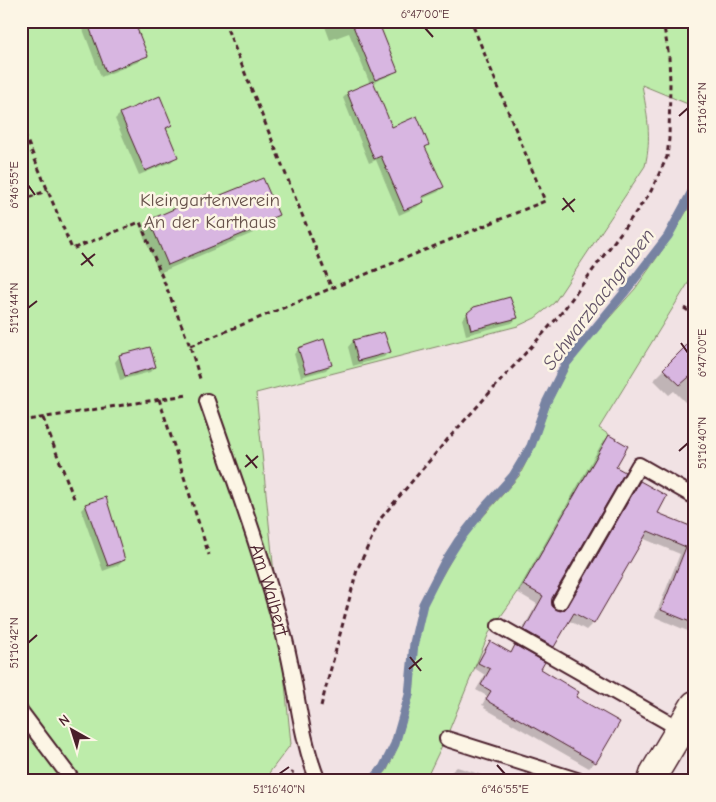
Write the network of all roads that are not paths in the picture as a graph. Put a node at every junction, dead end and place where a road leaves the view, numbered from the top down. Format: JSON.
{"nodes":[{"id":1,"x":206,"y":397,"type":"road end"},
{"id":2,"x":695,"y":496,"type":"edge"},
{"id":3,"x":560,"y":602,"type":"dead end"},
{"id":4,"x":499,"y":626,"type":"dead end"},
{"id":5,"x":695,"y":705,"type":"edge"},
{"id":6,"x":21,"y":712,"type":"edge"},
{"id":7,"x":680,"y":729,"type":"junction"},
{"id":8,"x":447,"y":738,"type":"dead end"},
{"id":9,"x":317,"y":780,"type":"edge"},
{"id":10,"x":74,"y":781,"type":"edge"},
{"id":11,"x":580,"y":781,"type":"edge"},
{"id":12,"x":652,"y":781,"type":"edge"}],
"edges":[{"from":1,"to":9,"type":"lane","name":"Am Walbert"},
{"from":2,"to":3,"type":"lane"},
{"from":4,"to":7,"type":"lane"},
{"from":5,"to":7,"type":"street"},
{"from":6,"to":10,"type":"lane"},
{"from":7,"to":12,"type":"street"},
{"from":8,"to":11,"type":"lane"}]}
